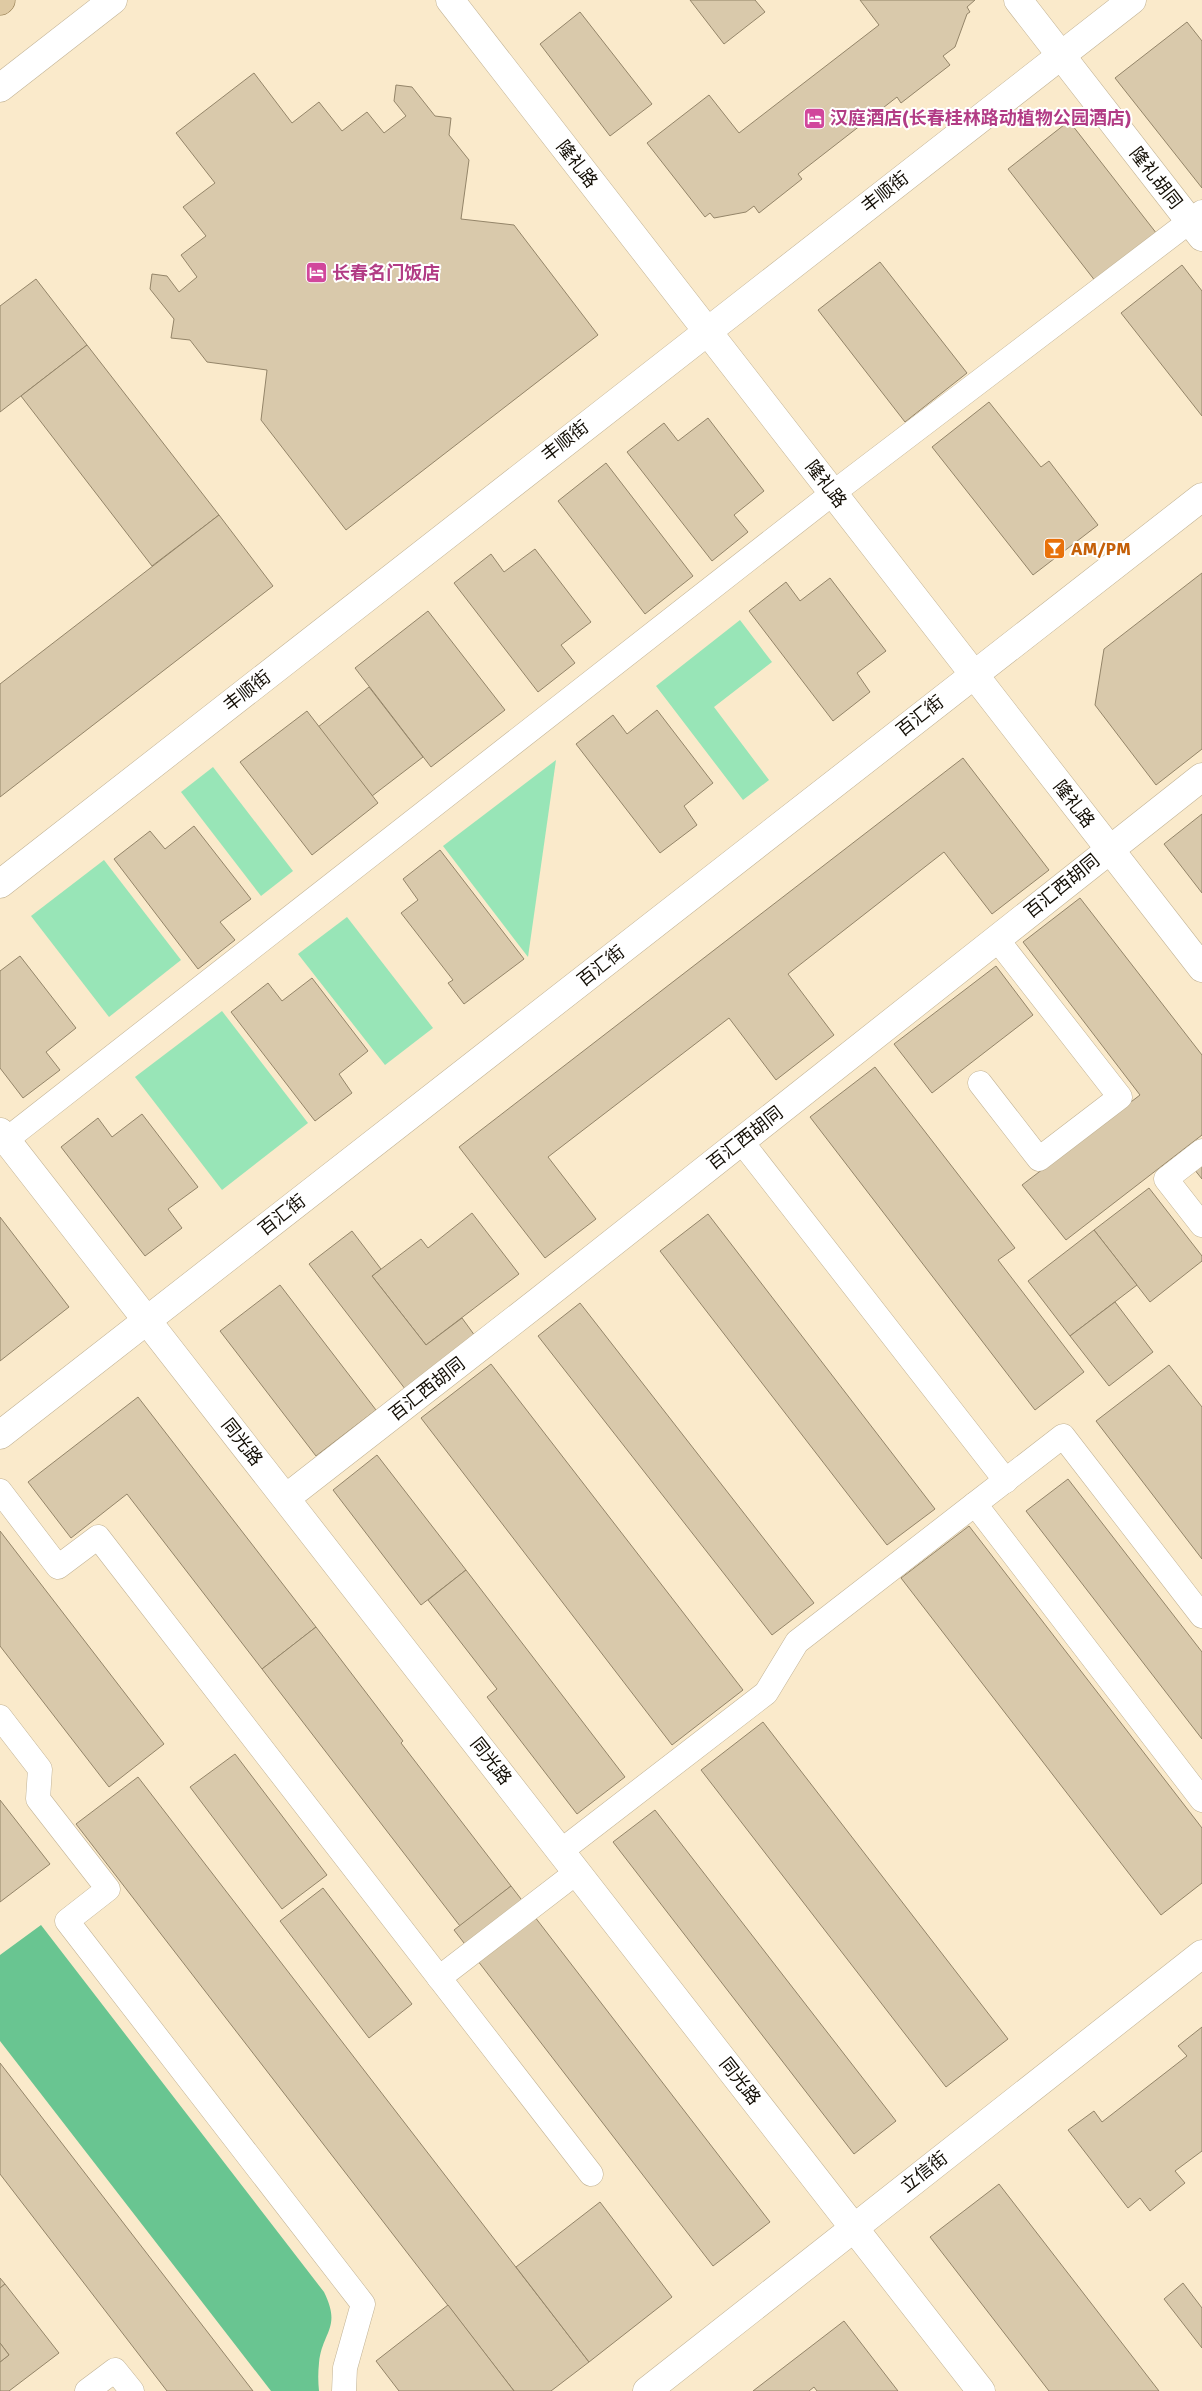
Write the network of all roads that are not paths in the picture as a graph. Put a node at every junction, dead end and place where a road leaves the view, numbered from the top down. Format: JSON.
{"nodes":[{"id":1,"x":113,"y":0,"type":"edge"},
{"id":2,"x":450,"y":0,"type":"edge"},
{"id":3,"x":1018,"y":0,"type":"edge"},
{"id":4,"x":1132,"y":0,"type":"edge"},
{"id":5,"x":1061,"y":55,"type":"junction"},
{"id":6,"x":0,"y":88,"type":"edge"},
{"id":7,"x":1198,"y":223,"type":"edge"},
{"id":8,"x":707,"y":330,"type":"junction"},
{"id":9,"x":833,"y":494,"type":"junction"},
{"id":10,"x":1202,"y":497,"type":"edge"},
{"id":11,"x":974,"y":674,"type":"junction"},
{"id":12,"x":1202,"y":777,"type":"edge"},
{"id":13,"x":1109,"y":848,"type":"junction"},
{"id":14,"x":0,"y":884,"type":"edge"},
{"id":15,"x":996,"y":938,"type":"junction"},
{"id":16,"x":1202,"y":968,"type":"edge"},
{"id":17,"x":980,"y":1083,"type":"dead end"},
{"id":18,"x":3,"y":1136,"type":"edge"},
{"id":19,"x":742,"y":1140,"type":"junction"},
{"id":20,"x":1202,"y":1151,"type":"edge"},
{"id":21,"x":1202,"y":1225,"type":"edge"},
{"id":22,"x":147,"y":1320,"type":"junction"},
{"id":23,"x":0,"y":1435,"type":"edge"},
{"id":24,"x":1006,"y":1481,"type":"junction"},
{"id":25,"x":0,"y":1491,"type":"edge"},
{"id":26,"x":286,"y":1498,"type":"junction"},
{"id":27,"x":975,"y":1504,"type":"junction"},
{"id":28,"x":1202,"y":1616,"type":"edge"},
{"id":29,"x":0,"y":1717,"type":"edge"},
{"id":30,"x":1202,"y":1800,"type":"edge"},
{"id":31,"x":569,"y":1861,"type":"junction"},
{"id":32,"x":1202,"y":1954,"type":"edge"},
{"id":33,"x":439,"y":1978,"type":"junction"},
{"id":34,"x":591,"y":2174,"type":"dead end"},
{"id":35,"x":854,"y":2227,"type":"junction"},
{"id":36,"x":87,"y":2391,"type":"edge"},
{"id":37,"x":132,"y":2391,"type":"edge"},
{"id":38,"x":344,"y":2391,"type":"edge"},
{"id":39,"x":647,"y":2391,"type":"edge"},
{"id":40,"x":981,"y":2391,"type":"edge"}],
"edges":[{"from":1,"to":6,"type":"street"},
{"from":2,"to":8,"type":"street","name":"隆礼路"},
{"from":3,"to":5,"type":"street","name":"隆礼胡同"},
{"from":4,"to":5,"type":"street","name":"丰顺街"},
{"from":5,"to":7,"type":"street","name":"隆礼胡同"},
{"from":5,"to":8,"type":"street","name":"丰顺街"},
{"from":7,"to":9,"type":"lane"},
{"from":8,"to":9,"type":"street","name":"隆礼路"},
{"from":8,"to":14,"type":"street","name":"丰顺街"},
{"from":9,"to":11,"type":"street","name":"隆礼路"},
{"from":9,"to":18,"type":"lane"},
{"from":10,"to":11,"type":"street","name":"百汇街"},
{"from":11,"to":13,"type":"street","name":"隆礼路"},
{"from":11,"to":22,"type":"street","name":"百汇街"},
{"from":12,"to":13,"type":"street","name":"百汇西胡同"},
{"from":13,"to":15,"type":"street","name":"百汇西胡同"},
{"from":13,"to":16,"type":"street","name":"隆礼路"},
{"from":15,"to":17,"type":"lane"},
{"from":15,"to":19,"type":"street","name":"百汇西胡同"},
{"from":18,"to":22,"type":"street","name":"同光路"},
{"from":19,"to":24,"type":"lane"},
{"from":19,"to":26,"type":"street","name":"百汇西胡同"},
{"from":20,"to":21,"type":"lane"},
{"from":22,"to":23,"type":"street","name":"百汇街"},
{"from":22,"to":26,"type":"street","name":"同光路"},
{"from":24,"to":27,"type":"lane"},
{"from":24,"to":28,"type":"lane"},
{"from":25,"to":33,"type":"lane"},
{"from":26,"to":31,"type":"street","name":"同光路"},
{"from":27,"to":30,"type":"lane"},
{"from":27,"to":31,"type":"lane"},
{"from":29,"to":38,"type":"lane"},
{"from":31,"to":33,"type":"lane"},
{"from":31,"to":35,"type":"street","name":"同光路"},
{"from":32,"to":35,"type":"street","name":"立信街"},
{"from":33,"to":34,"type":"lane"},
{"from":35,"to":39,"type":"street","name":"立信街"},
{"from":35,"to":40,"type":"street","name":"同光路"},
{"from":36,"to":37,"type":"lane"}]}
